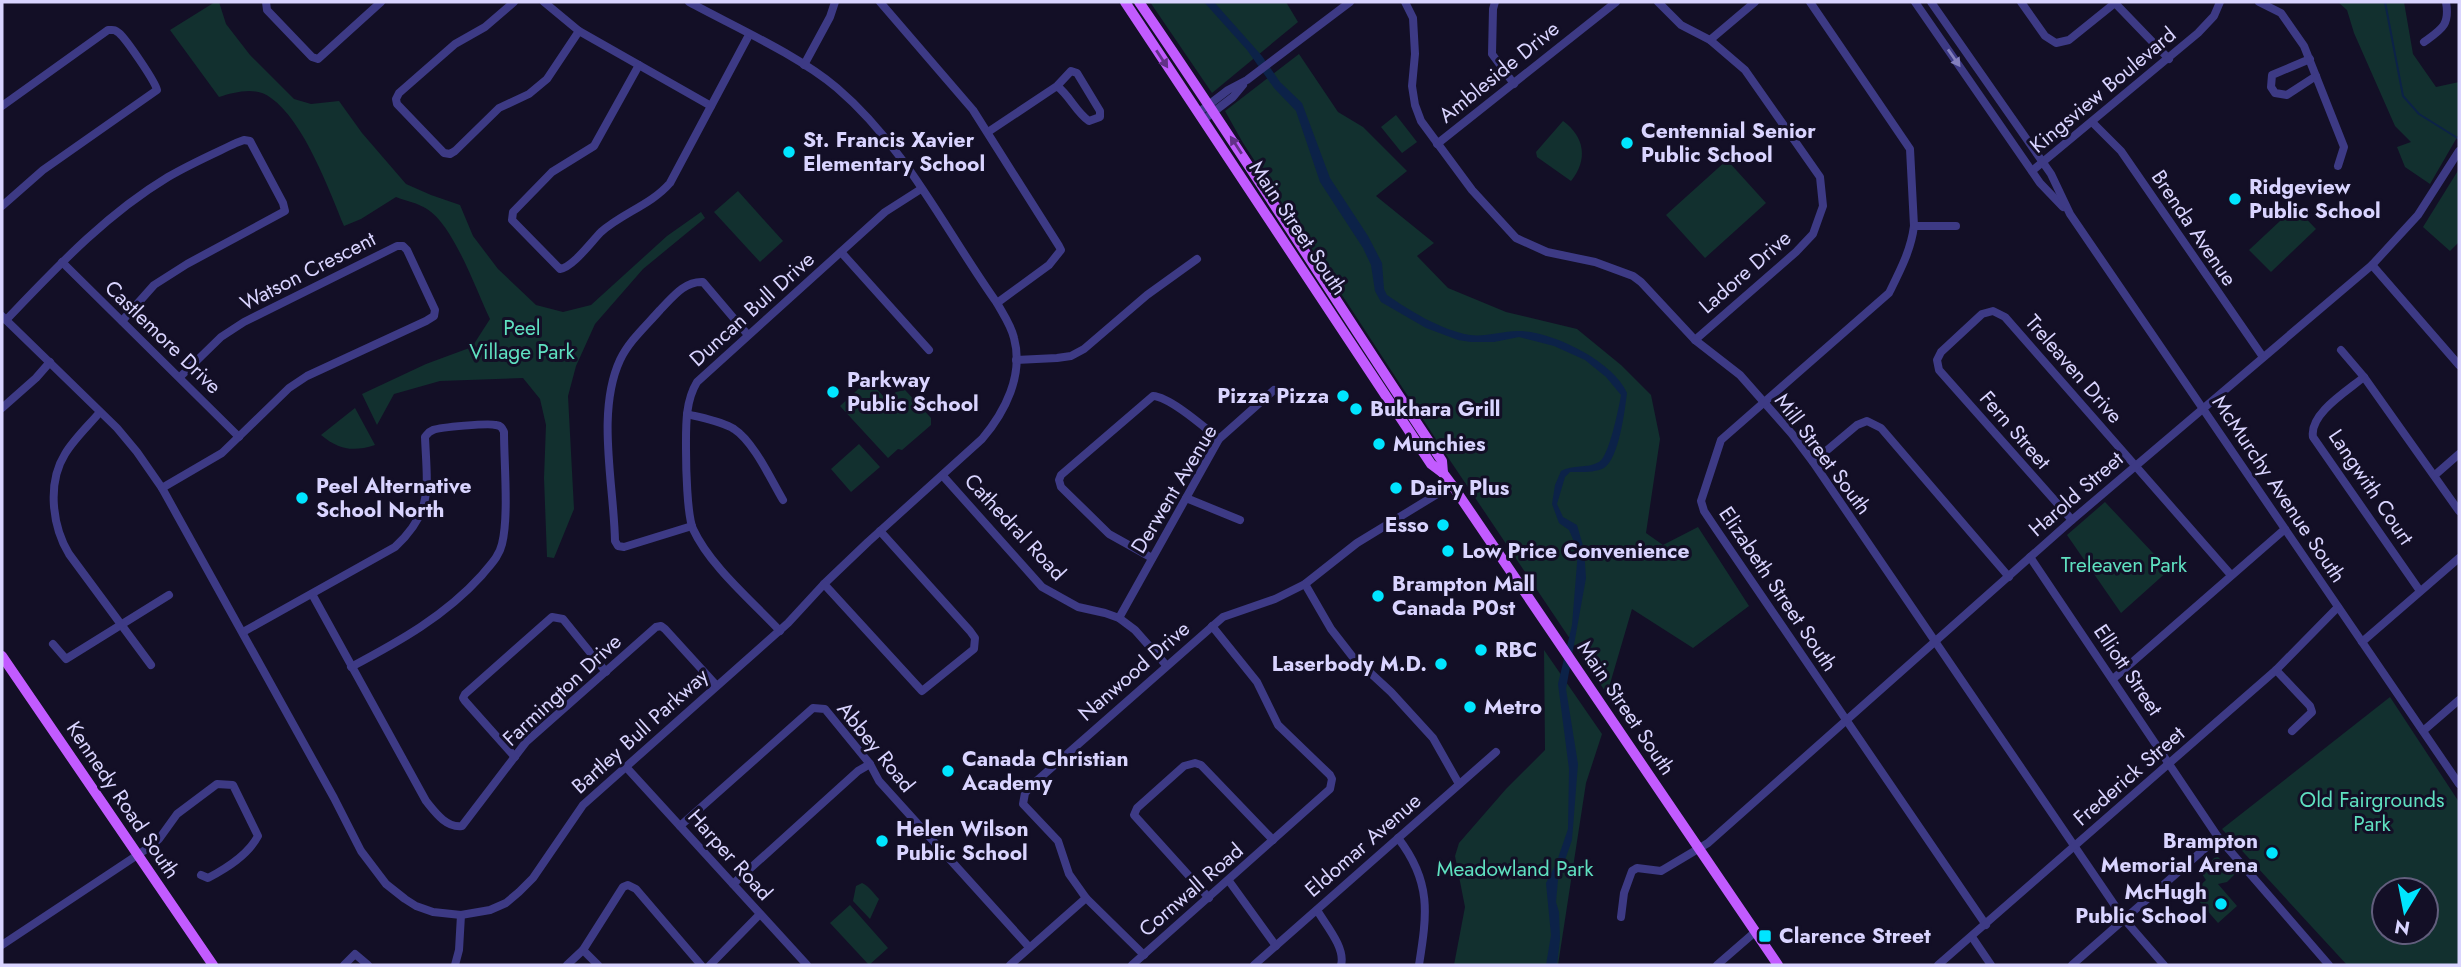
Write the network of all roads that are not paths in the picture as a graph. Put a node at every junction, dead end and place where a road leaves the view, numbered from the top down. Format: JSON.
{"nodes":[{"id":1,"x":266,"y":2,"type":"edge"},
{"id":2,"x":381,"y":2,"type":"edge"},
{"id":3,"x":514,"y":2,"type":"edge"},
{"id":4,"x":544,"y":2,"type":"edge"},
{"id":5,"x":689,"y":2,"type":"edge"},
{"id":6,"x":835,"y":2,"type":"edge"},
{"id":7,"x":880,"y":2,"type":"edge"},
{"id":8,"x":1125,"y":2,"type":"edge"},
{"id":9,"x":1139,"y":2,"type":"edge"},
{"id":10,"x":1350,"y":2,"type":"edge"},
{"id":11,"x":1405,"y":2,"type":"edge"},
{"id":12,"x":1495,"y":2,"type":"edge"},
{"id":13,"x":1616,"y":2,"type":"edge"},
{"id":14,"x":1658,"y":2,"type":"edge"},
{"id":15,"x":1755,"y":2,"type":"edge"},
{"id":16,"x":1810,"y":2,"type":"edge"},
{"id":17,"x":1915,"y":2,"type":"edge"},
{"id":18,"x":1930,"y":2,"type":"edge"},
{"id":19,"x":2021,"y":2,"type":"edge"},
{"id":20,"x":2220,"y":2,"type":"edge"},
{"id":21,"x":2259,"y":2,"type":"edge"},
{"id":22,"x":2446,"y":2,"type":"edge"},
{"id":23,"x":2114,"y":3,"type":"edge"},
{"id":24,"x":579,"y":31,"type":"junction"},
{"id":25,"x":749,"y":35,"type":"junction"},
{"id":26,"x":1710,"y":40,"type":"junction"},
{"id":27,"x":2424,"y":42,"type":"dead end"},
{"id":28,"x":2169,"y":59,"type":"junction"},
{"id":29,"x":2310,"y":59,"type":"junction"},
{"id":30,"x":639,"y":65,"type":"junction"},
{"id":31,"x":804,"y":65,"type":"junction"},
{"id":32,"x":2316,"y":76,"type":"junction"},
{"id":33,"x":1514,"y":84,"type":"junction"},
{"id":34,"x":1057,"y":86,"type":"junction"},
{"id":35,"x":2,"y":106,"type":"edge"},
{"id":36,"x":711,"y":106,"type":"junction"},
{"id":37,"x":1212,"y":108,"type":"junction"},
{"id":38,"x":1200,"y":117,"type":"junction"},
{"id":39,"x":2092,"y":122,"type":"junction"},
{"id":40,"x":988,"y":132,"type":"junction"},
{"id":41,"x":1437,"y":144,"type":"junction"},
{"id":42,"x":2459,"y":151,"type":"edge"},
{"id":43,"x":2043,"y":164,"type":"junction"},
{"id":44,"x":2338,"y":166,"type":"dead end"},
{"id":45,"x":2032,"y":171,"type":"junction"},
{"id":46,"x":921,"y":189,"type":"junction"},
{"id":47,"x":2,"y":206,"type":"edge"},
{"id":48,"x":2070,"y":214,"type":"junction"},
{"id":49,"x":1914,"y":226,"type":"junction"},
{"id":50,"x":1956,"y":226,"type":"dead end"},
{"id":51,"x":841,"y":252,"type":"junction"},
{"id":52,"x":1197,"y":259,"type":"dead end"},
{"id":53,"x":62,"y":262,"type":"junction"},
{"id":54,"x":2372,"y":265,"type":"junction"},
{"id":55,"x":997,"y":303,"type":"junction"},
{"id":56,"x":4,"y":318,"type":"edge"},
{"id":57,"x":122,"y":321,"type":"junction"},
{"id":58,"x":748,"y":335,"type":"junction"},
{"id":59,"x":1695,"y":340,"type":"junction"},
{"id":60,"x":929,"y":350,"type":"dead end"},
{"id":61,"x":2341,"y":350,"type":"dead end"},
{"id":62,"x":2263,"y":357,"type":"junction"},
{"id":63,"x":1016,"y":360,"type":"junction"},
{"id":64,"x":1937,"y":360,"type":"joint"},
{"id":65,"x":50,"y":362,"type":"junction"},
{"id":66,"x":2459,"y":365,"type":"edge"},
{"id":67,"x":180,"y":377,"type":"junction"},
{"id":68,"x":2364,"y":377,"type":"junction"},
{"id":69,"x":1274,"y":390,"type":"dead end"},
{"id":70,"x":1764,"y":403,"type":"junction"},
{"id":71,"x":2,"y":408,"type":"edge"},
{"id":72,"x":2202,"y":409,"type":"junction"},
{"id":73,"x":100,"y":412,"type":"junction"},
{"id":74,"x":687,"y":414,"type":"junction"},
{"id":75,"x":239,"y":437,"type":"junction"},
{"id":76,"x":1219,"y":439,"type":"junction"},
{"id":77,"x":2459,"y":454,"type":"edge"},
{"id":78,"x":1813,"y":462,"type":"junction"},
{"id":79,"x":2136,"y":466,"type":"junction"},
{"id":80,"x":1443,"y":473,"type":"junction"},
{"id":81,"x":2435,"y":475,"type":"junction"},
{"id":82,"x":943,"y":476,"type":"junction"},
{"id":83,"x":1452,"y":485,"type":"junction"},
{"id":84,"x":162,"y":488,"type":"junction"},
{"id":85,"x":1186,"y":498,"type":"junction"},
{"id":86,"x":783,"y":500,"type":"dead end"},
{"id":87,"x":2459,"y":511,"type":"edge"},
{"id":88,"x":1240,"y":520,"type":"dead end"},
{"id":89,"x":2072,"y":520,"type":"junction"},
{"id":90,"x":692,"y":526,"type":"junction"},
{"id":91,"x":2285,"y":529,"type":"junction"},
{"id":92,"x":880,"y":531,"type":"junction"},
{"id":93,"x":2031,"y":557,"type":"junction"},
{"id":94,"x":1152,"y":558,"type":"junction"},
{"id":95,"x":2459,"y":558,"type":"edge"},
{"id":96,"x":2231,"y":575,"type":"junction"},
{"id":97,"x":2009,"y":578,"type":"junction"},
{"id":98,"x":824,"y":584,"type":"junction"},
{"id":99,"x":1305,"y":584,"type":"junction"},
{"id":100,"x":2420,"y":591,"type":"junction"},
{"id":101,"x":312,"y":594,"type":"junction"},
{"id":102,"x":169,"y":595,"type":"dead end"},
{"id":103,"x":2338,"y":607,"type":"junction"},
{"id":104,"x":1119,"y":618,"type":"junction"},
{"id":105,"x":121,"y":625,"type":"junction"},
{"id":106,"x":1212,"y":626,"type":"junction"},
{"id":107,"x":780,"y":631,"type":"junction"},
{"id":108,"x":243,"y":632,"type":"junction"},
{"id":109,"x":1934,"y":642,"type":"junction"},
{"id":110,"x":2362,"y":642,"type":"junction"},
{"id":111,"x":53,"y":644,"type":"dead end"},
{"id":112,"x":2,"y":656,"type":"edge"},
{"id":113,"x":151,"y":665,"type":"dead end"},
{"id":114,"x":1166,"y":665,"type":"junction"},
{"id":115,"x":351,"y":667,"type":"junction"},
{"id":116,"x":2276,"y":670,"type":"junction"},
{"id":117,"x":606,"y":672,"type":"junction"},
{"id":118,"x":2113,"y":679,"type":"junction"},
{"id":119,"x":716,"y":685,"type":"junction"},
{"id":120,"x":2459,"y":701,"type":"edge"},
{"id":121,"x":1845,"y":721,"type":"junction"},
{"id":122,"x":2423,"y":730,"type":"junction"},
{"id":123,"x":2292,"y":731,"type":"dead end"},
{"id":124,"x":1496,"y":752,"type":"dead end"},
{"id":125,"x":515,"y":757,"type":"junction"},
{"id":126,"x":870,"y":764,"type":"junction"},
{"id":127,"x":2169,"y":765,"type":"junction"},
{"id":128,"x":626,"y":767,"type":"junction"},
{"id":129,"x":2459,"y":784,"type":"edge"},
{"id":130,"x":1459,"y":785,"type":"junction"},
{"id":131,"x":680,"y":826,"type":"junction"},
{"id":132,"x":2218,"y":837,"type":"junction"},
{"id":133,"x":1398,"y":838,"type":"junction"},
{"id":134,"x":1273,"y":840,"type":"junction"},
{"id":135,"x":2074,"y":848,"type":"junction"},
{"id":136,"x":1699,"y":849,"type":"junction"},
{"id":137,"x":138,"y":854,"type":"junction"},
{"id":138,"x":201,"y":875,"type":"dead end"},
{"id":139,"x":1229,"y":881,"type":"junction"},
{"id":140,"x":733,"y":884,"type":"junction"},
{"id":141,"x":1086,"y":898,"type":"junction"},
{"id":142,"x":1209,"y":898,"type":"junction"},
{"id":143,"x":1317,"y":909,"type":"junction"},
{"id":144,"x":760,"y":914,"type":"junction"},
{"id":145,"x":461,"y":915,"type":"junction"},
{"id":146,"x":1621,"y":917,"type":"dead end"},
{"id":147,"x":2124,"y":919,"type":"junction"},
{"id":148,"x":1986,"y":925,"type":"junction"},
{"id":149,"x":1755,"y":932,"type":"junction"},
{"id":150,"x":1972,"y":937,"type":"junction"},
{"id":151,"x":2,"y":945,"type":"edge"},
{"id":152,"x":1276,"y":946,"type":"junction"},
{"id":153,"x":1029,"y":947,"type":"junction"},
{"id":154,"x":583,"y":950,"type":"junction"},
{"id":155,"x":1144,"y":955,"type":"junction"},
{"id":156,"x":213,"y":965,"type":"edge"},
{"id":157,"x":344,"y":965,"type":"edge"},
{"id":158,"x":368,"y":965,"type":"edge"},
{"id":159,"x":455,"y":965,"type":"edge"},
{"id":160,"x":567,"y":965,"type":"edge"},
{"id":161,"x":598,"y":965,"type":"edge"},
{"id":162,"x":701,"y":965,"type":"edge"},
{"id":163,"x":710,"y":965,"type":"edge"},
{"id":164,"x":807,"y":965,"type":"edge"},
{"id":165,"x":1010,"y":965,"type":"edge"},
{"id":166,"x":1132,"y":965,"type":"edge"},
{"id":167,"x":1254,"y":965,"type":"edge"},
{"id":168,"x":1341,"y":965,"type":"edge"},
{"id":169,"x":1419,"y":965,"type":"edge"},
{"id":170,"x":1717,"y":965,"type":"edge"},
{"id":171,"x":1777,"y":965,"type":"edge"},
{"id":172,"x":1938,"y":965,"type":"edge"},
{"id":173,"x":1992,"y":965,"type":"edge"},
{"id":174,"x":2072,"y":965,"type":"edge"},
{"id":175,"x":2164,"y":965,"type":"edge"},
{"id":176,"x":2329,"y":965,"type":"edge"}],
"edges":[{"from":1,"to":2,"type":"street"},
{"from":3,"to":24,"type":"street"},
{"from":4,"to":24,"type":"street"},
{"from":5,"to":25,"type":"street","name":"Bartley Bull Parkway"},
{"from":6,"to":31,"type":"street"},
{"from":7,"to":40,"type":"street"},
{"from":8,"to":38,"type":"main road","name":"Main Street South","one_way":true},
{"from":9,"to":37,"type":"main road","name":"Main Street South"},
{"from":10,"to":37,"type":"street"},
{"from":11,"to":41,"type":"street","name":"Mill Street South"},
{"from":12,"to":33,"type":"street"},
{"from":13,"to":33,"type":"street","name":"Ambleside Drive"},
{"from":14,"to":26,"type":"street","name":"Ladore Drive"},
{"from":15,"to":26,"type":"street"},
{"from":16,"to":49,"type":"street","name":"Elizabeth Street South"},
{"from":17,"to":45,"type":"street","name":"McMurchy Avenue South","one_way":true},
{"from":18,"to":43,"type":"street","name":"McMurchy Avenue South"},
{"from":19,"to":23,"type":"street"},
{"from":20,"to":28,"type":"street","name":"Kingsview Boulevard"},
{"from":21,"to":29,"type":"street"},
{"from":22,"to":27,"type":"street"},
{"from":23,"to":28,"type":"street"},
{"from":24,"to":30,"type":"street"},
{"from":25,"to":31,"type":"street","name":"Bartley Bull Parkway"},
{"from":25,"to":36,"type":"street"},
{"from":26,"to":59,"type":"street","name":"Ladore Drive"},
{"from":28,"to":39,"type":"street","name":"Kingsview Boulevard"},
{"from":29,"to":32,"type":"street"},
{"from":29,"to":32,"type":"street"},
{"from":30,"to":36,"type":"street"},
{"from":30,"to":36,"type":"street"},
{"from":31,"to":46,"type":"street","name":"Bartley Bull Parkway"},
{"from":32,"to":44,"type":"street"},
{"from":33,"to":41,"type":"street","name":"Ambleside Drive"},
{"from":34,"to":34,"type":"street"},
{"from":34,"to":40,"type":"street"},
{"from":35,"to":47,"type":"street"},
{"from":37,"to":38,"type":"street"},
{"from":80,"to":37,"type":"main road","name":"Main Street South","one_way":true},
{"from":38,"to":80,"type":"main road","name":"Main Street South"},
{"from":39,"to":43,"type":"street","name":"Kingsview Boulevard"},
{"from":39,"to":62,"type":"street","name":"Brenda Avenue"},
{"from":40,"to":55,"type":"street"},
{"from":41,"to":59,"type":"street","name":"Mill Street South"},
{"from":42,"to":54,"type":"street","name":"Harold Street"},
{"from":43,"to":45,"type":"street","name":"Kingsview Boulevard"},
{"from":43,"to":48,"type":"street","name":"McMurchy Avenue South"},
{"from":45,"to":48,"type":"street","name":"McMurchy Avenue South"},
{"from":46,"to":51,"type":"street","name":"Duncan Bull Drive"},
{"from":46,"to":55,"type":"street","name":"Bartley Bull Parkway"},
{"from":48,"to":72,"type":"street","name":"McMurchy Avenue South"},
{"from":49,"to":50,"type":"street"},
{"from":49,"to":70,"type":"street","name":"Elizabeth Street South"},
{"from":51,"to":58,"type":"street","name":"Duncan Bull Drive"},
{"from":51,"to":60,"type":"street"},
{"from":52,"to":63,"type":"street"},
{"from":53,"to":56,"type":"street"},
{"from":53,"to":57,"type":"street","name":"Castlemore Drive"},
{"from":53,"to":57,"type":"street"},
{"from":54,"to":62,"type":"street","name":"Harold Street"},
{"from":54,"to":66,"type":"street"},
{"from":55,"to":63,"type":"street","name":"Bartley Bull Parkway"},
{"from":56,"to":65,"type":"street","name":"Bartley Bull Parkway"},
{"from":57,"to":67,"type":"street","name":"Castlemore Drive"},
{"from":58,"to":74,"type":"street","name":"Duncan Bull Drive"},
{"from":58,"to":90,"type":"street"},
{"from":59,"to":70,"type":"street","name":"Mill Street South"},
{"from":61,"to":68,"type":"street"},
{"from":62,"to":72,"type":"street","name":"Harold Street"},
{"from":63,"to":82,"type":"street","name":"Bartley Bull Parkway"},
{"from":64,"to":79,"type":"street","name":"Treleaven Drive"},
{"from":64,"to":89,"type":"street","name":"Fern Street"},
{"from":65,"to":71,"type":"street"},
{"from":65,"to":73,"type":"street","name":"Bartley Bull Parkway"},
{"from":67,"to":75,"type":"street","name":"Castlemore Drive"},
{"from":67,"to":75,"type":"street","name":"Watson Crescent"},
{"from":68,"to":81,"type":"street"},
{"from":68,"to":100,"type":"street","name":"Langwith Court"},
{"from":69,"to":76,"type":"street","name":"Derwent Avenue"},
{"from":70,"to":78,"type":"street","name":"Mill Street South"},
{"from":70,"to":121,"type":"street","name":"Elizabeth Street South"},
{"from":72,"to":79,"type":"street","name":"Harold Street"},
{"from":72,"to":91,"type":"street","name":"McMurchy Avenue South"},
{"from":73,"to":84,"type":"street","name":"Bartley Bull Parkway"},
{"from":73,"to":105,"type":"street"},
{"from":74,"to":86,"type":"street"},
{"from":74,"to":90,"type":"street","name":"Duncan Bull Drive"},
{"from":75,"to":84,"type":"street","name":"Watson Crescent"},
{"from":76,"to":85,"type":"street","name":"Derwent Avenue"},
{"from":76,"to":94,"type":"street"},
{"from":77,"to":81,"type":"street"},
{"from":78,"to":97,"type":"street"},
{"from":78,"to":109,"type":"street","name":"Mill Street South"},
{"from":79,"to":89,"type":"street","name":"Harold Street"},
{"from":79,"to":96,"type":"street","name":"Treleaven Drive"},
{"from":80,"to":83,"type":"main road","name":"Main Street South"},
{"from":81,"to":87,"type":"street"},
{"from":82,"to":92,"type":"street","name":"Bartley Bull Parkway"},
{"from":82,"to":104,"type":"street","name":"Cathedral Road"},
{"from":83,"to":99,"type":"street","name":"Nanwood Drive"},
{"from":83,"to":136,"type":"main road","name":"Main Street South"},
{"from":84,"to":108,"type":"street","name":"Bartley Bull Parkway"},
{"from":85,"to":88,"type":"street"},
{"from":85,"to":94,"type":"street","name":"Derwent Avenue"},
{"from":89,"to":93,"type":"street","name":"Harold Street"},
{"from":90,"to":107,"type":"street","name":"Duncan Bull Drive"},
{"from":91,"to":96,"type":"street"},
{"from":91,"to":103,"type":"street","name":"McMurchy Avenue South"},
{"from":92,"to":98,"type":"street","name":"Bartley Bull Parkway"},
{"from":92,"to":98,"type":"street"},
{"from":93,"to":97,"type":"street","name":"Harold Street"},
{"from":93,"to":118,"type":"street","name":"Elliott Street"},
{"from":94,"to":104,"type":"street","name":"Derwent Avenue"},
{"from":95,"to":100,"type":"street"},
{"from":96,"to":118,"type":"street"},
{"from":97,"to":109,"type":"street","name":"Harold Street"},
{"from":98,"to":107,"type":"street","name":"Bartley Bull Parkway"},
{"from":99,"to":106,"type":"street","name":"Nanwood Drive"},
{"from":99,"to":130,"type":"street"},
{"from":100,"to":110,"type":"street"},
{"from":101,"to":108,"type":"street"},
{"from":101,"to":115,"type":"street","name":"Farmington Drive"},
{"from":101,"to":115,"type":"street"},
{"from":102,"to":105,"type":"street"},
{"from":103,"to":110,"type":"street","name":"McMurchy Avenue South"},
{"from":103,"to":116,"type":"street","name":"Frederick Street"},
{"from":104,"to":114,"type":"street","name":"Cathedral Road"},
{"from":105,"to":111,"type":"street"},
{"from":105,"to":113,"type":"street"},
{"from":106,"to":114,"type":"street","name":"Nanwood Drive"},
{"from":106,"to":134,"type":"street","name":"Cornwall Road"},
{"from":107,"to":119,"type":"street","name":"Bartley Bull Parkway"},
{"from":108,"to":145,"type":"street","name":"Bartley Bull Parkway"},
{"from":109,"to":121,"type":"street","name":"Harold Street"},
{"from":109,"to":135,"type":"street","name":"Mill Street South"},
{"from":110,"to":122,"type":"street","name":"McMurchy Avenue South"},
{"from":112,"to":137,"type":"main road","name":"Kennedy Road South"},
{"from":114,"to":141,"type":"street","name":"Nanwood Drive"},
{"from":115,"to":125,"type":"street","name":"Farmington Drive"},
{"from":116,"to":123,"type":"street"},
{"from":116,"to":127,"type":"street","name":"Frederick Street"},
{"from":117,"to":119,"type":"street","name":"Farmington Drive"},
{"from":117,"to":125,"type":"street","name":"Farmington Drive"},
{"from":117,"to":125,"type":"street"},
{"from":118,"to":127,"type":"street","name":"Elliott Street"},
{"from":119,"to":128,"type":"street","name":"Bartley Bull Parkway"},
{"from":120,"to":122,"type":"street"},
{"from":121,"to":136,"type":"street","name":"Harold Street"},
{"from":121,"to":148,"type":"street","name":"Elizabeth Street South"},
{"from":122,"to":129,"type":"street","name":"McMurchy Avenue South"},
{"from":124,"to":130,"type":"street","name":"Eldomar Avenue"},
{"from":126,"to":131,"type":"street","name":"Abbey Road"},
{"from":126,"to":140,"type":"street"},
{"from":126,"to":153,"type":"street","name":"Abbey Road"},
{"from":127,"to":132,"type":"street","name":"Elliott Street"},
{"from":127,"to":135,"type":"street","name":"Frederick Street"},
{"from":128,"to":131,"type":"street","name":"Harper Road"},
{"from":128,"to":145,"type":"street","name":"Bartley Bull Parkway"},
{"from":130,"to":133,"type":"street","name":"Eldomar Avenue"},
{"from":131,"to":140,"type":"street","name":"Harper Road"},
{"from":132,"to":147,"type":"street"},
{"from":132,"to":176,"type":"street","name":"Elliott Street"},
{"from":133,"to":143,"type":"street","name":"Eldomar Avenue"},
{"from":133,"to":169,"type":"street"},
{"from":134,"to":139,"type":"street","name":"Cornwall Road"},
{"from":134,"to":142,"type":"street"},
{"from":135,"to":147,"type":"street","name":"Mill Street South"},
{"from":135,"to":148,"type":"street","name":"Frederick Street"},
{"from":136,"to":146,"type":"street","name":"Harold Street"},
{"from":136,"to":149,"type":"main road","name":"Main Street South"},
{"from":137,"to":138,"type":"street"},
{"from":137,"to":151,"type":"street"},
{"from":137,"to":156,"type":"main road","name":"Kennedy Road South"},
{"from":139,"to":142,"type":"street","name":"Cornwall Road"},
{"from":139,"to":152,"type":"street"},
{"from":140,"to":144,"type":"street","name":"Harper Road"},
{"from":141,"to":153,"type":"street"},
{"from":141,"to":155,"type":"street","name":"Nanwood Drive"},
{"from":142,"to":155,"type":"street","name":"Cornwall Road"},
{"from":143,"to":152,"type":"street","name":"Eldomar Avenue"},
{"from":143,"to":168,"type":"street"},
{"from":144,"to":163,"type":"street"},
{"from":144,"to":164,"type":"street","name":"Harper Road"},
{"from":145,"to":159,"type":"street"},
{"from":147,"to":174,"type":"street"},
{"from":147,"to":175,"type":"street","name":"Mill Street South"},
{"from":148,"to":150,"type":"street","name":"Frederick Street"},
{"from":149,"to":170,"type":"street"},
{"from":149,"to":171,"type":"main road","name":"Main Street South"},
{"from":150,"to":172,"type":"street","name":"Frederick Street"},
{"from":150,"to":173,"type":"street"},
{"from":152,"to":167,"type":"street","name":"Eldomar Avenue"},
{"from":153,"to":165,"type":"street"},
{"from":154,"to":160,"type":"street"},
{"from":154,"to":161,"type":"street"},
{"from":154,"to":162,"type":"street"},
{"from":155,"to":166,"type":"street","name":"Cornwall Road"},
{"from":157,"to":158,"type":"street"}]}
